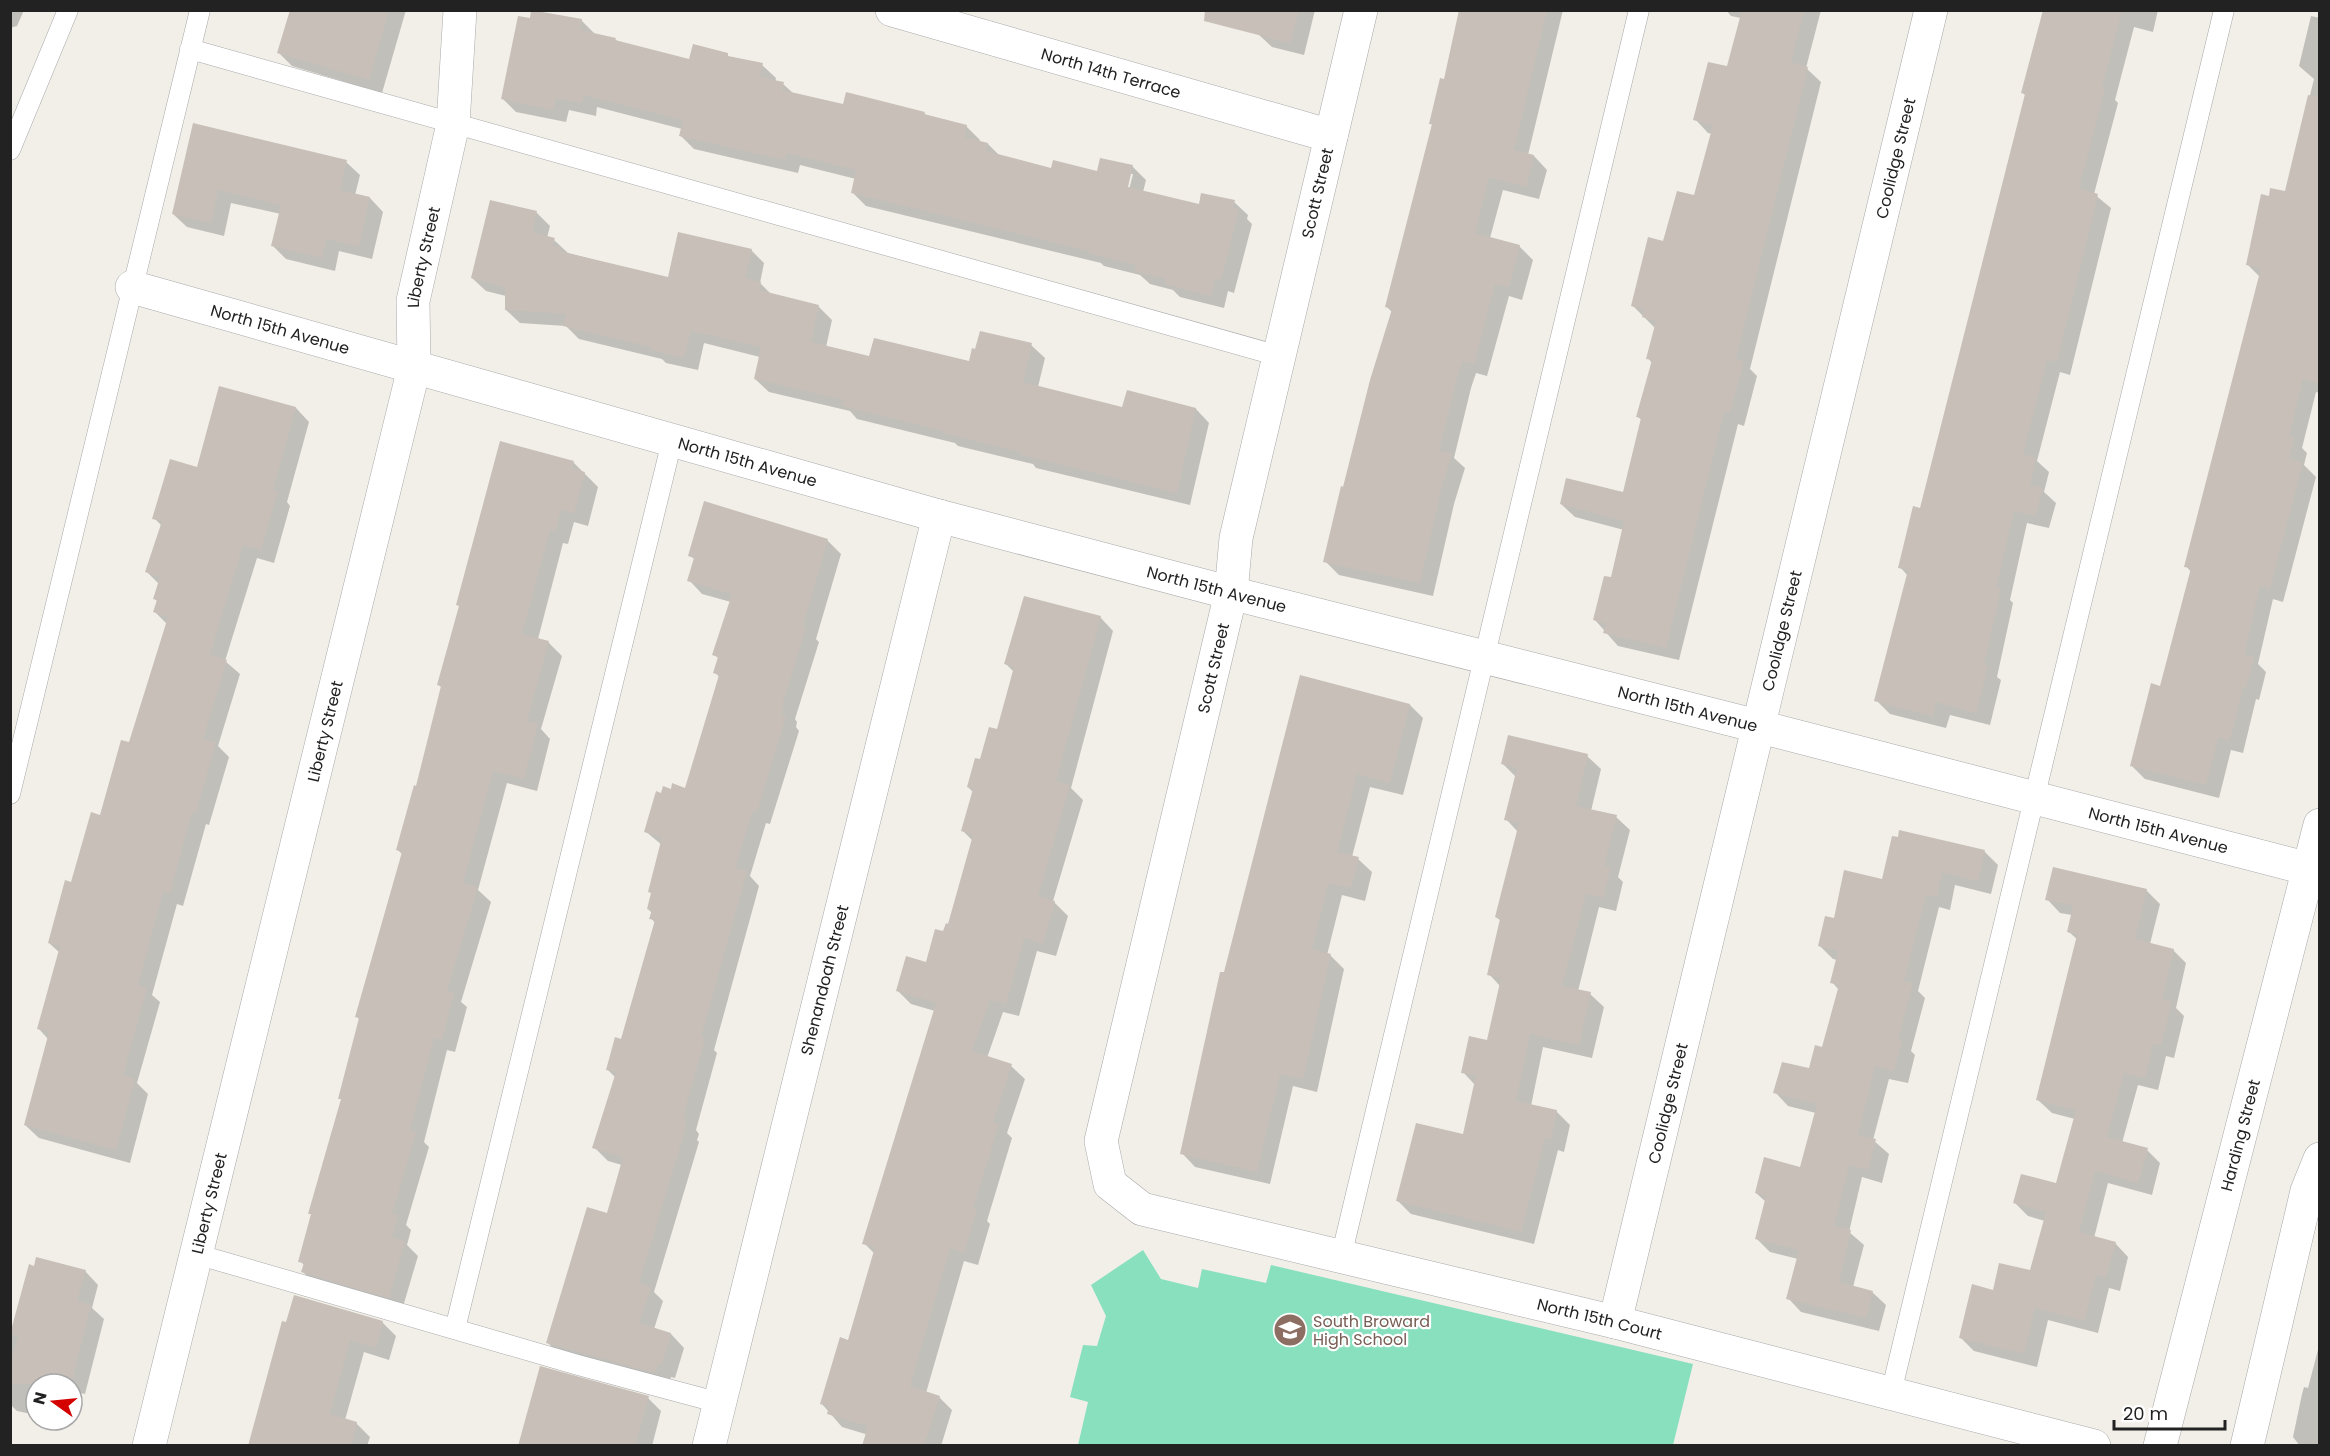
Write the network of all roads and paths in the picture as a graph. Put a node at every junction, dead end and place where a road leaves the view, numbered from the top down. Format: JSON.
{"nodes":[{"id":1,"x":68,"y":10,"type":"edge"},
{"id":2,"x":200,"y":10,"type":"edge"},
{"id":3,"x":460,"y":10,"type":"edge"},
{"id":4,"x":892,"y":10,"type":"edge"},
{"id":5,"x":1361,"y":10,"type":"edge"},
{"id":6,"x":1639,"y":10,"type":"edge"},
{"id":7,"x":1931,"y":10,"type":"edge"},
{"id":8,"x":2224,"y":10,"type":"edge"},
{"id":9,"x":190,"y":49,"type":"junction"},
{"id":10,"x":453,"y":124,"type":"junction"},
{"id":11,"x":1330,"y":136,"type":"junction"},
{"id":12,"x":10,"y":150,"type":"edge"},
{"id":13,"x":132,"y":287,"type":"junction"},
{"id":14,"x":1279,"y":357,"type":"junction"},
{"id":15,"x":414,"y":368,"type":"junction"},
{"id":16,"x":672,"y":441,"type":"junction"},
{"id":17,"x":939,"y":516,"type":"junction"},
{"id":18,"x":1231,"y":593,"type":"junction"},
{"id":19,"x":1484,"y":657,"type":"junction"},
{"id":20,"x":1757,"y":726,"type":"junction"},
{"id":21,"x":10,"y":794,"type":"edge"},
{"id":22,"x":2034,"y":798,"type":"junction"},
{"id":23,"x":2319,"y":825,"type":"edge"},
{"id":24,"x":2309,"y":869,"type":"junction"},
{"id":25,"x":2319,"y":1159,"type":"edge"},
{"id":26,"x":1110,"y":1184,"type":"joint"},
{"id":27,"x":196,"y":1254,"type":"junction"},
{"id":28,"x":1341,"y":1257,"type":"junction"},
{"id":29,"x":1616,"y":1322,"type":"junction"},
{"id":30,"x":455,"y":1329,"type":"junction"},
{"id":31,"x":1891,"y":1393,"type":"junction"},
{"id":32,"x":720,"y":1403,"type":"junction"},
{"id":33,"x":149,"y":1446,"type":"edge"},
{"id":34,"x":709,"y":1446,"type":"edge"},
{"id":35,"x":2094,"y":1446,"type":"edge"},
{"id":36,"x":2160,"y":1446,"type":"edge"},
{"id":37,"x":2247,"y":1446,"type":"edge"}],
"edges":[{"from":1,"to":12,"type":"lane"},
{"from":2,"to":9,"type":"lane"},
{"from":3,"to":10,"type":"street","name":"Liberty Street"},
{"from":4,"to":11,"type":"street","name":"North 14th Terrace"},
{"from":5,"to":11,"type":"street","name":"Scott Street"},
{"from":6,"to":19,"type":"lane"},
{"from":7,"to":20,"type":"street","name":"Coolidge Street"},
{"from":8,"to":22,"type":"lane"},
{"from":9,"to":10,"type":"lane"},
{"from":9,"to":13,"type":"lane"},
{"from":10,"to":14,"type":"lane"},
{"from":10,"to":15,"type":"street","name":"Liberty Street"},
{"from":11,"to":14,"type":"street","name":"Scott Street"},
{"from":13,"to":15,"type":"street","name":"North 15th Avenue"},
{"from":13,"to":21,"type":"lane"},
{"from":14,"to":18,"type":"street","name":"Scott Street"},
{"from":15,"to":16,"type":"street","name":"North 15th Avenue"},
{"from":15,"to":27,"type":"street","name":"Liberty Street"},
{"from":16,"to":17,"type":"street","name":"North 15th Avenue"},
{"from":16,"to":30,"type":"lane"},
{"from":17,"to":18,"type":"street","name":"North 15th Avenue"},
{"from":17,"to":32,"type":"street","name":"Shenandoah Street"},
{"from":18,"to":19,"type":"street","name":"North 15th Avenue"},
{"from":18,"to":26,"type":"street","name":"Scott Street"},
{"from":19,"to":20,"type":"street","name":"North 15th Avenue"},
{"from":19,"to":28,"type":"lane"},
{"from":20,"to":22,"type":"street","name":"North 15th Avenue"},
{"from":20,"to":29,"type":"street","name":"Coolidge Street"},
{"from":22,"to":24,"type":"street","name":"North 15th Avenue"},
{"from":22,"to":31,"type":"lane"},
{"from":23,"to":24,"type":"street","name":"Harding Street"},
{"from":24,"to":36,"type":"street","name":"Harding Street"},
{"from":25,"to":37,"type":"street"},
{"from":26,"to":28,"type":"street","name":"North 15th Court"},
{"from":27,"to":30,"type":"lane"},
{"from":27,"to":33,"type":"street","name":"Liberty Street"},
{"from":28,"to":29,"type":"street","name":"North 15th Court"},
{"from":29,"to":31,"type":"street","name":"North 15th Court"},
{"from":30,"to":32,"type":"lane"},
{"from":31,"to":35,"type":"street","name":"North 15th Court"},
{"from":32,"to":34,"type":"street","name":"Shenandoah Street"}]}
